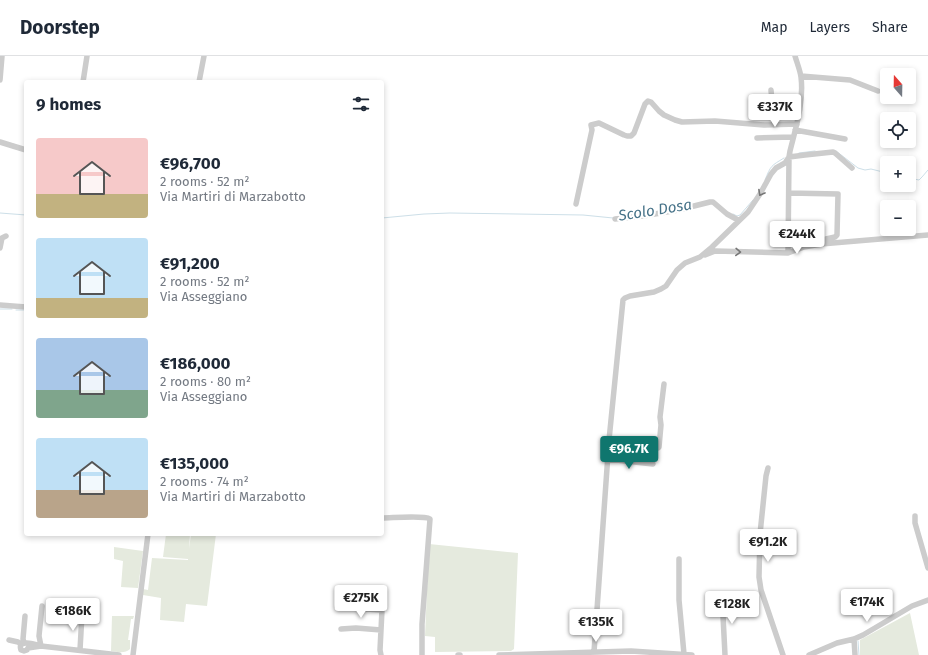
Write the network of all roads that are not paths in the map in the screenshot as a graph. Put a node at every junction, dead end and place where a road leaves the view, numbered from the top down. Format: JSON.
{"nodes":[{"id":1,"x":2,"y":56,"type":"edge"},
{"id":2,"x":87,"y":56,"type":"edge"},
{"id":3,"x":204,"y":56,"type":"edge"},
{"id":4,"x":795,"y":56,"type":"edge"},
{"id":5,"x":801,"y":76,"type":"junction"},
{"id":6,"x":0,"y":80,"type":"edge"},
{"id":7,"x":83,"y":80,"type":"edge"},
{"id":8,"x":199,"y":80,"type":"edge"},
{"id":9,"x":771,"y":90,"type":"dead end"},
{"id":10,"x":878,"y":91,"type":"dead end"},
{"id":11,"x":797,"y":124,"type":"junction"},
{"id":12,"x":774,"y":125,"type":"junction"},
{"id":13,"x":796,"y":130,"type":"junction"},
{"id":14,"x":793,"y":137,"type":"junction"},
{"id":15,"x":757,"y":138,"type":"dead end"},
{"id":16,"x":845,"y":139,"type":"dead end"},
{"id":17,"x":0,"y":142,"type":"edge"},
{"id":18,"x":24,"y":149,"type":"edge"},
{"id":19,"x":789,"y":154,"type":"junction"},
{"id":20,"x":787,"y":165,"type":"junction"},
{"id":21,"x":852,"y":168,"type":"dead end"},
{"id":22,"x":789,"y":193,"type":"junction"},
{"id":23,"x":576,"y":204,"type":"dead end"},
{"id":24,"x":615,"y":219,"type":"dead end"},
{"id":25,"x":738,"y":220,"type":"junction"},
{"id":26,"x":928,"y":235,"type":"edge"},
{"id":27,"x":6,"y":236,"type":"dead end"},
{"id":28,"x":823,"y":243,"type":"junction"},
{"id":29,"x":0,"y":248,"type":"edge"},
{"id":30,"x":712,"y":249,"type":"junction"},
{"id":31,"x":788,"y":253,"type":"junction"},
{"id":32,"x":0,"y":306,"type":"edge"},
{"id":33,"x":24,"y":307,"type":"edge"},
{"id":34,"x":664,"y":384,"type":"dead end"},
{"id":35,"x":608,"y":445,"type":"junction"},
{"id":36,"x":607,"y":459,"type":"junction"},
{"id":37,"x":653,"y":464,"type":"dead end"},
{"id":38,"x":768,"y":468,"type":"dead end"},
{"id":39,"x":915,"y":516,"type":"dead end"},
{"id":40,"x":384,"y":518,"type":"edge"},
{"id":41,"x":148,"y":536,"type":"edge"},
{"id":42,"x":679,"y":559,"type":"dead end"},
{"id":43,"x":928,"y":568,"type":"edge"},
{"id":44,"x":722,"y":596,"type":"dead end"},
{"id":45,"x":928,"y":600,"type":"edge"},
{"id":46,"x":42,"y":606,"type":"dead end"},
{"id":47,"x":337,"y":607,"type":"dead end"},
{"id":48,"x":82,"y":614,"type":"dead end"},
{"id":49,"x":25,"y":616,"type":"dead end"},
{"id":50,"x":341,"y":629,"type":"dead end"},
{"id":51,"x":381,"y":630,"type":"junction"},
{"id":52,"x":854,"y":638,"type":"junction"},
{"id":53,"x":9,"y":640,"type":"dead end"},
{"id":54,"x":40,"y":646,"type":"junction"},
{"id":55,"x":23,"y":649,"type":"edge"},
{"id":56,"x":80,"y":650,"type":"junction"},
{"id":57,"x":594,"y":652,"type":"junction"},
{"id":58,"x":684,"y":654,"type":"edge"},
{"id":59,"x":118,"y":655,"type":"edge"},
{"id":60,"x":134,"y":655,"type":"edge"},
{"id":61,"x":381,"y":655,"type":"edge"},
{"id":62,"x":422,"y":655,"type":"edge"},
{"id":63,"x":499,"y":655,"type":"edge"},
{"id":64,"x":692,"y":655,"type":"edge"},
{"id":65,"x":725,"y":655,"type":"edge"},
{"id":66,"x":783,"y":655,"type":"edge"},
{"id":67,"x":809,"y":655,"type":"edge"},
{"id":68,"x":855,"y":655,"type":"edge"}],
"edges":[{"from":1,"to":6,"type":"street"},
{"from":2,"to":7,"type":"street"},
{"from":3,"to":8,"type":"street"},
{"from":4,"to":5,"type":"street"},
{"from":5,"to":10,"type":"street"},
{"from":5,"to":11,"type":"street"},
{"from":9,"to":12,"type":"street"},
{"from":11,"to":12,"type":"street"},
{"from":11,"to":13,"type":"street"},
{"from":12,"to":23,"type":"street"},
{"from":13,"to":14,"type":"street"},
{"from":13,"to":16,"type":"street"},
{"from":14,"to":15,"type":"street"},
{"from":14,"to":19,"type":"street"},
{"from":17,"to":18,"type":"street"},
{"from":19,"to":20,"type":"street"},
{"from":19,"to":21,"type":"street"},
{"from":20,"to":22,"type":"street"},
{"from":20,"to":25,"type":"street","one_way":true},
{"from":22,"to":28,"type":"street"},
{"from":22,"to":31,"type":"street"},
{"from":24,"to":25,"type":"street"},
{"from":25,"to":30,"type":"street"},
{"from":26,"to":28,"type":"street"},
{"from":27,"to":29,"type":"street"},
{"from":28,"to":31,"type":"street"},
{"from":30,"to":31,"type":"street","one_way":true},
{"from":30,"to":35,"type":"street"},
{"from":32,"to":33,"type":"street"},
{"from":34,"to":35,"type":"street"},
{"from":35,"to":36,"type":"street"},
{"from":36,"to":37,"type":"street"},
{"from":36,"to":57,"type":"street"},
{"from":38,"to":66,"type":"street"},
{"from":39,"to":43,"type":"street"},
{"from":40,"to":62,"type":"street"},
{"from":41,"to":60,"type":"street"},
{"from":42,"to":58,"type":"street"},
{"from":44,"to":65,"type":"street"},
{"from":45,"to":52,"type":"street"},
{"from":46,"to":54,"type":"street"},
{"from":47,"to":51,"type":"street"},
{"from":48,"to":56,"type":"street"},
{"from":49,"to":55,"type":"street"},
{"from":50,"to":51,"type":"street"},
{"from":51,"to":61,"type":"street"},
{"from":52,"to":67,"type":"street"},
{"from":52,"to":68,"type":"street"},
{"from":53,"to":55,"type":"street"},
{"from":54,"to":55,"type":"street"},
{"from":54,"to":56,"type":"street"},
{"from":56,"to":59,"type":"street"},
{"from":57,"to":58,"type":"street"},
{"from":57,"to":63,"type":"street"},
{"from":58,"to":64,"type":"street"}]}
